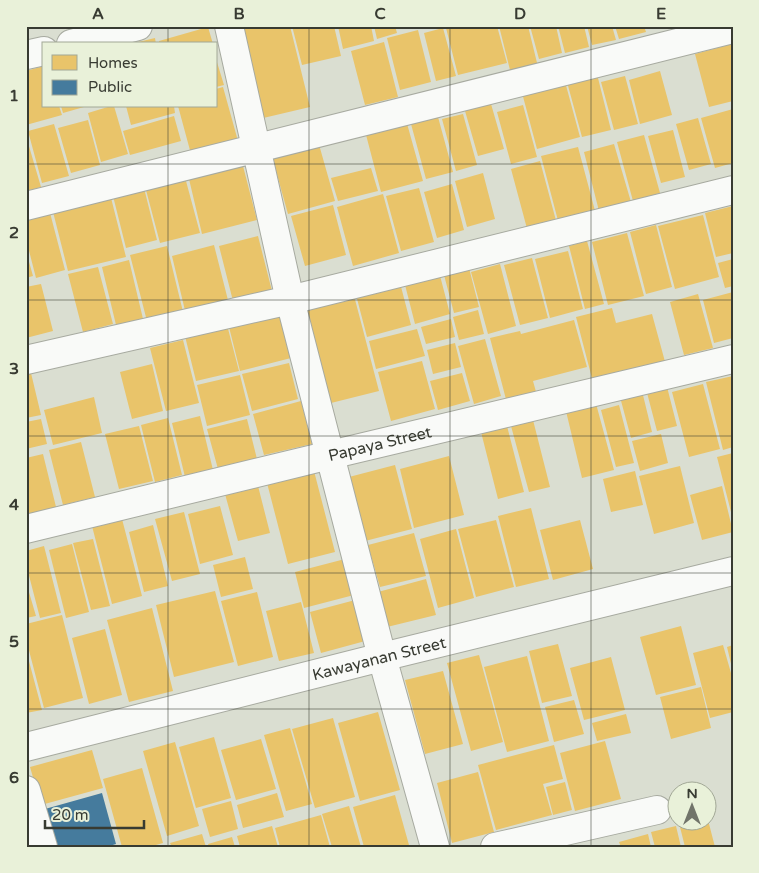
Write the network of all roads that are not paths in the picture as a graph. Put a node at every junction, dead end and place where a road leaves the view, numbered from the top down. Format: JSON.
{"nodes":[{"id":1,"x":138,"y":26,"type":"edge"},
{"id":2,"x":228,"y":26,"type":"edge"},
{"id":3,"x":733,"y":29,"type":"edge"},
{"id":4,"x":78,"y":42,"type":"edge"},
{"id":5,"x":42,"y":51,"type":"edge"},
{"id":6,"x":26,"y":55,"type":"edge"},
{"id":7,"x":256,"y":149,"type":"junction"},
{"id":8,"x":733,"y":190,"type":"edge"},
{"id":9,"x":26,"y":206,"type":"edge"},
{"id":10,"x":290,"y":300,"type":"junction"},
{"id":11,"x":733,"y":359,"type":"edge"},
{"id":12,"x":26,"y":360,"type":"edge"},
{"id":13,"x":330,"y":455,"type":"junction"},
{"id":14,"x":26,"y":529,"type":"edge"},
{"id":15,"x":733,"y":571,"type":"edge"},
{"id":16,"x":382,"y":657,"type":"junction"},
{"id":17,"x":26,"y":747,"type":"edge"},
{"id":18,"x":26,"y":790,"type":"edge"},
{"id":19,"x":657,"y":810,"type":"dead end"},
{"id":20,"x":43,"y":847,"type":"edge"},
{"id":21,"x":435,"y":847,"type":"edge"},
{"id":22,"x":495,"y":847,"type":"edge"}],
"edges":[{"from":1,"to":4,"type":"street"},
{"from":2,"to":7,"type":"street"},
{"from":3,"to":7,"type":"street"},
{"from":5,"to":6,"type":"street"},
{"from":7,"to":9,"type":"street"},
{"from":7,"to":10,"type":"street"},
{"from":8,"to":10,"type":"street"},
{"from":10,"to":12,"type":"street"},
{"from":10,"to":13,"type":"street"},
{"from":11,"to":13,"type":"street","name":"Papaya Street"},
{"from":13,"to":14,"type":"street","name":"Papaya Street"},
{"from":13,"to":16,"type":"street"},
{"from":15,"to":16,"type":"street","name":"Kawayanan Street"},
{"from":16,"to":17,"type":"street","name":"Kawayanan Street"},
{"from":16,"to":21,"type":"street"},
{"from":18,"to":20,"type":"street"},
{"from":19,"to":22,"type":"street"}]}
